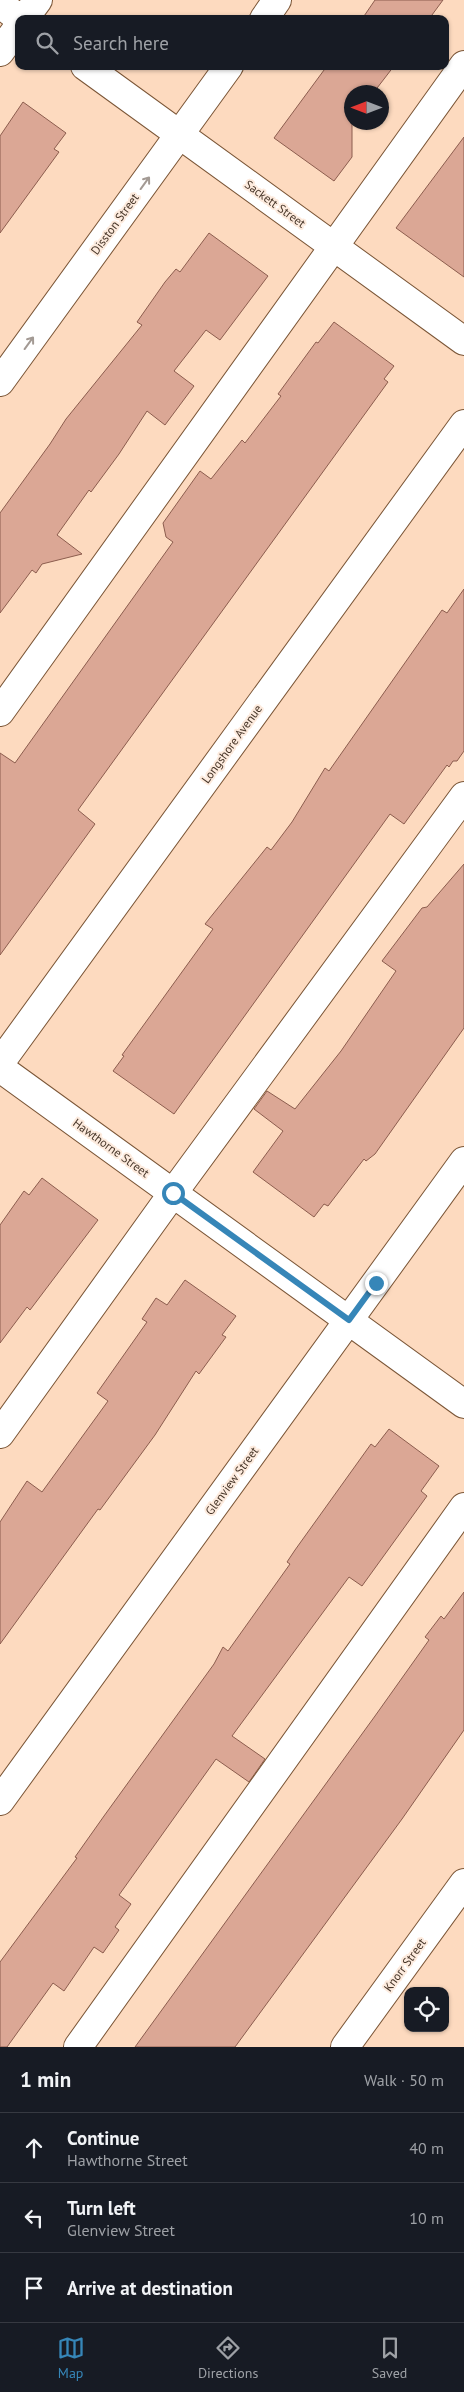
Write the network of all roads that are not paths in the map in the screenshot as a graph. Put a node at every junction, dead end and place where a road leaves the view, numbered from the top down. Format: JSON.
{"nodes":[{"id":1,"x":38,"y":0,"type":"edge"},
{"id":2,"x":277,"y":0,"type":"edge"},
{"id":3,"x":0,"y":4,"type":"edge"},
{"id":4,"x":15,"y":15,"type":"edge"},
{"id":5,"x":27,"y":15,"type":"edge"},
{"id":6,"x":267,"y":15,"type":"edge"},
{"id":7,"x":15,"y":31,"type":"edge"},
{"id":8,"x":0,"y":52,"type":"edge"},
{"id":9,"x":464,"y":65,"type":"edge"},
{"id":10,"x":90,"y":70,"type":"edge"},
{"id":11,"x":226,"y":70,"type":"edge"},
{"id":12,"x":179,"y":135,"type":"junction"},
{"id":13,"x":333,"y":246,"type":"junction"},
{"id":14,"x":464,"y":341,"type":"edge"},
{"id":15,"x":0,"y":382,"type":"edge"},
{"id":16,"x":464,"y":424,"type":"edge"},
{"id":17,"x":0,"y":712,"type":"edge"},
{"id":18,"x":464,"y":796,"type":"edge"},
{"id":19,"x":0,"y":1063,"type":"edge"},
{"id":20,"x":0,"y":1068,"type":"edge"},
{"id":21,"x":464,"y":1161,"type":"edge"},
{"id":22,"x":173,"y":1193,"type":"junction"},
{"id":23,"x":349,"y":1320,"type":"junction"},
{"id":24,"x":464,"y":1404,"type":"edge"},
{"id":25,"x":0,"y":1434,"type":"edge"},
{"id":26,"x":464,"y":1507,"type":"edge"},
{"id":27,"x":0,"y":1801,"type":"edge"},
{"id":28,"x":464,"y":1883,"type":"edge"},
{"id":29,"x":78,"y":2047,"type":"edge"},
{"id":30,"x":345,"y":2047,"type":"edge"}],
"edges":[{"from":1,"to":5,"type":"street"},
{"from":2,"to":6,"type":"street"},
{"from":3,"to":4,"type":"street"},
{"from":7,"to":8,"type":"street"},
{"from":9,"to":13,"type":"street"},
{"from":10,"to":12,"type":"street","name":"Sackett Street"},
{"from":11,"to":12,"type":"street","name":"Disston Street"},
{"from":12,"to":13,"type":"street","name":"Sackett Street"},
{"from":15,"to":12,"type":"street","name":"Disston Street","one_way":true},
{"from":13,"to":14,"type":"street","name":"Sackett Street"},
{"from":13,"to":17,"type":"street"},
{"from":16,"to":19,"type":"street","name":"Longshore Avenue"},
{"from":18,"to":22,"type":"street"},
{"from":20,"to":22,"type":"street","name":"Hawthorne Street"},
{"from":21,"to":23,"type":"street","name":"Glenview Street"},
{"from":22,"to":23,"type":"street","name":"Hawthorne Street"},
{"from":22,"to":25,"type":"street"},
{"from":23,"to":24,"type":"street","name":"Hawthorne Street"},
{"from":23,"to":27,"type":"street","name":"Glenview Street"},
{"from":26,"to":29,"type":"street"},
{"from":28,"to":30,"type":"street","name":"Knorr Street"}]}
